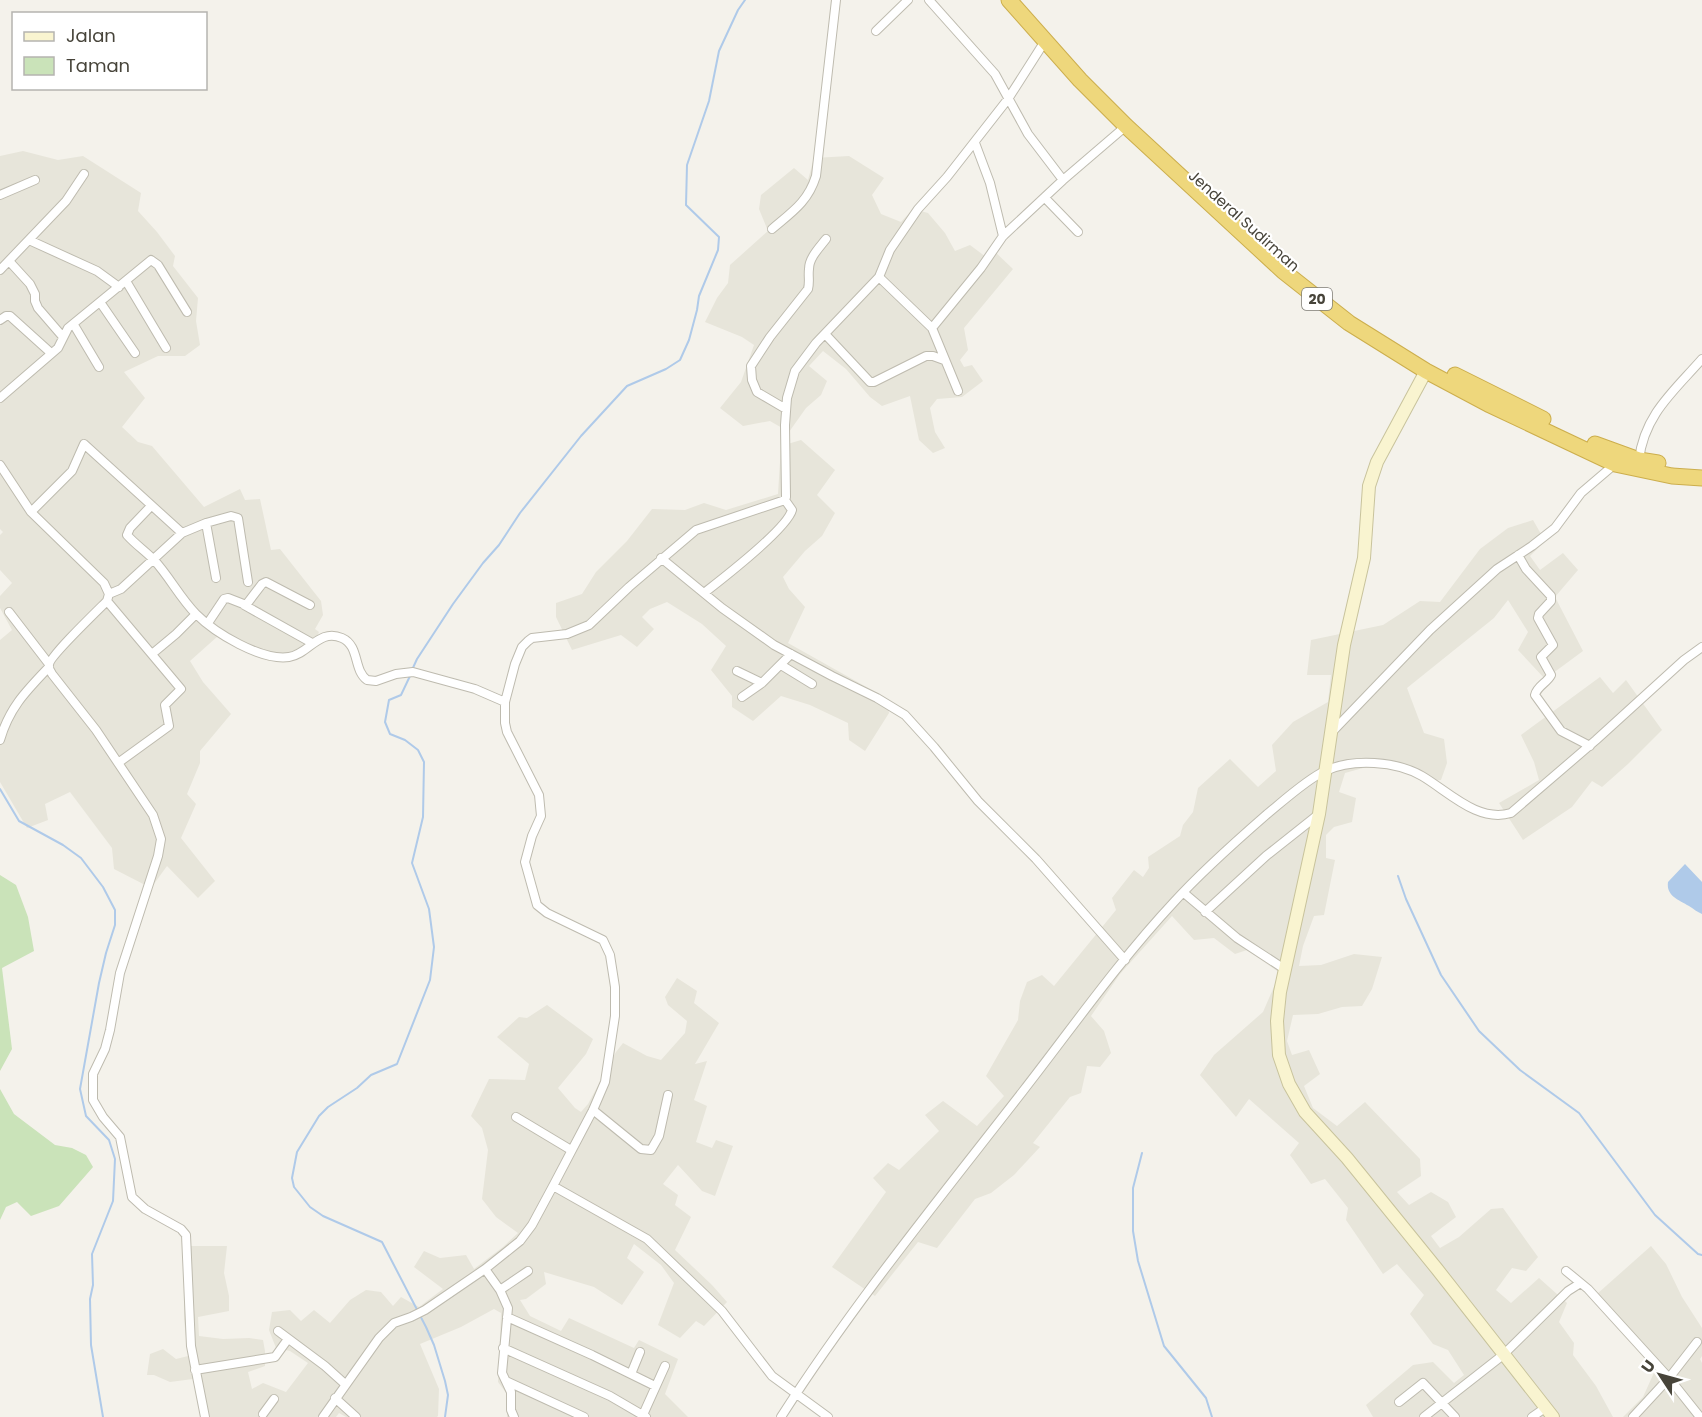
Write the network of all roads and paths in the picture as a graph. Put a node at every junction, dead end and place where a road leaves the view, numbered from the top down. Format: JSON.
{"nodes":[{"id":1,"x":836,"y":0,"type":"edge"},
{"id":2,"x":908,"y":0,"type":"edge"},
{"id":3,"x":929,"y":0,"type":"edge"},
{"id":4,"x":1009,"y":0,"type":"edge"},
{"id":5,"x":1022,"y":0,"type":"edge"},
{"id":6,"x":876,"y":31,"type":"dead end"},
{"id":7,"x":1045,"y":41,"type":"junction"},
{"id":8,"x":1008,"y":99,"type":"junction"},
{"id":9,"x":1126,"y":126,"type":"junction"},
{"id":10,"x":975,"y":142,"type":"junction"},
{"id":11,"x":84,"y":174,"type":"dead end"},
{"id":12,"x":35,"y":180,"type":"dead end"},
{"id":13,"x":1064,"y":180,"type":"junction"},
{"id":14,"x":0,"y":195,"type":"edge"},
{"id":15,"x":1045,"y":198,"type":"junction"},
{"id":16,"x":772,"y":229,"type":"dead end"},
{"id":17,"x":1078,"y":232,"type":"dead end"},
{"id":18,"x":1003,"y":236,"type":"junction"},
{"id":19,"x":826,"y":239,"type":"dead end"},
{"id":20,"x":29,"y":240,"type":"junction"},
{"id":21,"x":3,"y":264,"type":"edge"},
{"id":22,"x":879,"y":277,"type":"junction"},
{"id":23,"x":126,"y":280,"type":"junction"},
{"id":24,"x":118,"y":287,"type":"junction"},
{"id":25,"x":100,"y":302,"type":"junction"},
{"id":26,"x":187,"y":312,"type":"dead end"},
{"id":27,"x":0,"y":320,"type":"edge"},
{"id":28,"x":74,"y":325,"type":"junction"},
{"id":29,"x":932,"y":328,"type":"junction"},
{"id":30,"x":825,"y":334,"type":"junction"},
{"id":31,"x":63,"y":337,"type":"junction"},
{"id":32,"x":166,"y":348,"type":"dead end"},
{"id":33,"x":51,"y":352,"type":"junction"},
{"id":34,"x":135,"y":353,"type":"dead end"},
{"id":35,"x":1702,"y":359,"type":"edge"},
{"id":36,"x":944,"y":360,"type":"junction"},
{"id":37,"x":99,"y":367,"type":"dead end"},
{"id":38,"x":1426,"y":371,"type":"junction"},
{"id":39,"x":958,"y":392,"type":"dead end"},
{"id":40,"x":0,"y":398,"type":"edge"},
{"id":41,"x":786,"y":409,"type":"junction"},
{"id":42,"x":1639,"y":460,"type":"junction"},
{"id":43,"x":1615,"y":464,"type":"junction"},
{"id":44,"x":1702,"y":468,"type":"edge"},
{"id":45,"x":1,"y":469,"type":"edge"},
{"id":46,"x":1702,"y":478,"type":"edge"},
{"id":47,"x":785,"y":500,"type":"junction"},
{"id":48,"x":151,"y":506,"type":"junction"},
{"id":49,"x":31,"y":512,"type":"junction"},
{"id":50,"x":206,"y":522,"type":"junction"},
{"id":51,"x":182,"y":533,"type":"junction"},
{"id":52,"x":1518,"y":555,"type":"junction"},
{"id":53,"x":661,"y":558,"type":"junction"},
{"id":54,"x":154,"y":560,"type":"junction"},
{"id":55,"x":216,"y":578,"type":"dead end"},
{"id":56,"x":248,"y":582,"type":"dead end"},
{"id":57,"x":704,"y":593,"type":"junction"},
{"id":58,"x":108,"y":597,"type":"junction"},
{"id":59,"x":244,"y":605,"type":"junction"},
{"id":60,"x":310,"y":605,"type":"dead end"},
{"id":61,"x":9,"y":612,"type":"dead end"},
{"id":62,"x":196,"y":614,"type":"junction"},
{"id":63,"x":208,"y":622,"type":"junction"},
{"id":64,"x":312,"y":643,"type":"junction"},
{"id":65,"x":1702,"y":647,"type":"edge"},
{"id":66,"x":152,"y":654,"type":"junction"},
{"id":67,"x":791,"y":654,"type":"junction"},
{"id":68,"x":781,"y":664,"type":"junction"},
{"id":69,"x":49,"y":666,"type":"junction"},
{"id":70,"x":737,"y":671,"type":"dead end"},
{"id":71,"x":762,"y":683,"type":"junction"},
{"id":72,"x":812,"y":684,"type":"dead end"},
{"id":73,"x":742,"y":697,"type":"dead end"},
{"id":74,"x":505,"y":702,"type":"junction"},
{"id":75,"x":1331,"y":733,"type":"junction"},
{"id":76,"x":0,"y":740,"type":"edge"},
{"id":77,"x":1590,"y":746,"type":"junction"},
{"id":78,"x":118,"y":763,"type":"junction"},
{"id":79,"x":1325,"y":771,"type":"junction"},
{"id":80,"x":1319,"y":814,"type":"junction"},
{"id":81,"x":1184,"y":893,"type":"junction"},
{"id":82,"x":1205,"y":912,"type":"junction"},
{"id":83,"x":1125,"y":960,"type":"junction"},
{"id":84,"x":1286,"y":970,"type":"junction"},
{"id":85,"x":668,"y":1095,"type":"dead end"},
{"id":86,"x":593,"y":1110,"type":"junction"},
{"id":87,"x":516,"y":1117,"type":"dead end"},
{"id":88,"x":571,"y":1150,"type":"junction"},
{"id":89,"x":553,"y":1186,"type":"junction"},
{"id":90,"x":485,"y":1269,"type":"junction"},
{"id":91,"x":1566,"y":1270,"type":"dead end"},
{"id":92,"x":528,"y":1271,"type":"dead end"},
{"id":93,"x":1579,"y":1284,"type":"junction"},
{"id":94,"x":500,"y":1290,"type":"junction"},
{"id":95,"x":507,"y":1317,"type":"junction"},
{"id":96,"x":278,"y":1332,"type":"dead end"},
{"id":97,"x":288,"y":1339,"type":"junction"},
{"id":98,"x":1697,"y":1342,"type":"dead end"},
{"id":99,"x":503,"y":1348,"type":"junction"},
{"id":100,"x":640,"y":1352,"type":"dead end"},
{"id":101,"x":1503,"y":1354,"type":"junction"},
{"id":102,"x":665,"y":1366,"type":"dead end"},
{"id":103,"x":195,"y":1370,"type":"junction"},
{"id":104,"x":631,"y":1374,"type":"junction"},
{"id":105,"x":1669,"y":1378,"type":"junction"},
{"id":106,"x":505,"y":1381,"type":"junction"},
{"id":107,"x":345,"y":1384,"type":"junction"},
{"id":108,"x":655,"y":1386,"type":"junction"},
{"id":109,"x":797,"y":1392,"type":"junction"},
{"id":110,"x":335,"y":1398,"type":"junction"},
{"id":111,"x":274,"y":1399,"type":"dead end"},
{"id":112,"x":1399,"y":1402,"type":"dead end"},
{"id":113,"x":1441,"y":1403,"type":"junction"},
{"id":114,"x":1549,"y":1412,"type":"edge"},
{"id":115,"x":264,"y":1416,"type":"edge"},
{"id":116,"x":644,"y":1416,"type":"edge"},
{"id":117,"x":205,"y":1417,"type":"edge"},
{"id":118,"x":322,"y":1417,"type":"edge"},
{"id":119,"x":356,"y":1417,"type":"edge"},
{"id":120,"x":514,"y":1417,"type":"edge"},
{"id":121,"x":584,"y":1417,"type":"edge"},
{"id":122,"x":781,"y":1417,"type":"edge"},
{"id":123,"x":828,"y":1417,"type":"edge"},
{"id":124,"x":1424,"y":1417,"type":"edge"},
{"id":125,"x":1455,"y":1417,"type":"edge"},
{"id":126,"x":1532,"y":1417,"type":"edge"},
{"id":127,"x":1633,"y":1417,"type":"edge"},
{"id":128,"x":1700,"y":1417,"type":"edge"}],
"edges":[{"from":1,"to":16,"type":"street"},
{"from":2,"to":6,"type":"street"},
{"from":3,"to":8,"type":"street"},
{"from":4,"to":7,"type":"highway","number":"20"},
{"from":5,"to":42,"type":"highway","name":"Jenderal Sudirman","number":"20"},
{"from":7,"to":8,"type":"street"},
{"from":7,"to":9,"type":"highway","number":"20"},
{"from":8,"to":10,"type":"street"},
{"from":8,"to":13,"type":"street"},
{"from":9,"to":13,"type":"street"},
{"from":9,"to":38,"type":"highway","number":"20"},
{"from":10,"to":18,"type":"street"},
{"from":10,"to":22,"type":"street"},
{"from":11,"to":20,"type":"street"},
{"from":12,"to":14,"type":"street"},
{"from":13,"to":15,"type":"street"},
{"from":15,"to":17,"type":"street"},
{"from":15,"to":18,"type":"street"},
{"from":18,"to":29,"type":"street"},
{"from":19,"to":41,"type":"street"},
{"from":20,"to":21,"type":"street"},
{"from":20,"to":24,"type":"street"},
{"from":21,"to":31,"type":"street"},
{"from":22,"to":29,"type":"street"},
{"from":22,"to":30,"type":"street"},
{"from":23,"to":24,"type":"street"},
{"from":23,"to":26,"type":"street"},
{"from":23,"to":32,"type":"street"},
{"from":24,"to":25,"type":"street"},
{"from":25,"to":28,"type":"street"},
{"from":25,"to":34,"type":"street"},
{"from":27,"to":33,"type":"street"},
{"from":28,"to":31,"type":"street"},
{"from":28,"to":37,"type":"street"},
{"from":29,"to":36,"type":"street"},
{"from":30,"to":36,"type":"street"},
{"from":30,"to":41,"type":"street"},
{"from":31,"to":33,"type":"street"},
{"from":33,"to":40,"type":"street"},
{"from":35,"to":42,"type":"street"},
{"from":36,"to":39,"type":"street"},
{"from":38,"to":43,"type":"highway","number":"20"},
{"from":38,"to":75,"type":"street"},
{"from":41,"to":47,"type":"street"},
{"from":42,"to":44,"type":"highway","name":"Jenderal Sudirman","number":"20"},
{"from":43,"to":46,"type":"highway","number":"20"},
{"from":43,"to":52,"type":"street"},
{"from":45,"to":49,"type":"street"},
{"from":47,"to":53,"type":"street"},
{"from":47,"to":57,"type":"street"},
{"from":48,"to":49,"type":"street"},
{"from":48,"to":51,"type":"street"},
{"from":48,"to":54,"type":"street"},
{"from":49,"to":58,"type":"street"},
{"from":50,"to":51,"type":"street"},
{"from":50,"to":55,"type":"street"},
{"from":50,"to":56,"type":"street"},
{"from":51,"to":54,"type":"street"},
{"from":52,"to":75,"type":"street"},
{"from":52,"to":77,"type":"street"},
{"from":53,"to":57,"type":"street"},
{"from":53,"to":74,"type":"street"},
{"from":54,"to":58,"type":"street"},
{"from":54,"to":62,"type":"street"},
{"from":57,"to":67,"type":"street"},
{"from":58,"to":66,"type":"street"},
{"from":58,"to":69,"type":"street"},
{"from":59,"to":60,"type":"street"},
{"from":59,"to":63,"type":"street"},
{"from":59,"to":64,"type":"street"},
{"from":61,"to":69,"type":"street"},
{"from":62,"to":63,"type":"street"},
{"from":62,"to":66,"type":"street"},
{"from":63,"to":64,"type":"street"},
{"from":64,"to":74,"type":"street"},
{"from":65,"to":77,"type":"street"},
{"from":66,"to":78,"type":"street"},
{"from":67,"to":68,"type":"street"},
{"from":67,"to":83,"type":"street"},
{"from":68,"to":71,"type":"street"},
{"from":68,"to":72,"type":"street"},
{"from":69,"to":76,"type":"street"},
{"from":69,"to":78,"type":"street"},
{"from":70,"to":71,"type":"street"},
{"from":71,"to":73,"type":"street"},
{"from":74,"to":86,"type":"street"},
{"from":75,"to":79,"type":"street"},
{"from":77,"to":79,"type":"street"},
{"from":78,"to":103,"type":"street"},
{"from":79,"to":80,"type":"street"},
{"from":79,"to":81,"type":"street"},
{"from":80,"to":82,"type":"street"},
{"from":80,"to":84,"type":"street"},
{"from":81,"to":82,"type":"street"},
{"from":81,"to":83,"type":"street"},
{"from":82,"to":84,"type":"street"},
{"from":83,"to":109,"type":"street"},
{"from":84,"to":101,"type":"street"},
{"from":85,"to":86,"type":"street"},
{"from":86,"to":88,"type":"street"},
{"from":87,"to":88,"type":"street"},
{"from":88,"to":89,"type":"street"},
{"from":89,"to":90,"type":"street"},
{"from":89,"to":109,"type":"street"},
{"from":90,"to":94,"type":"street"},
{"from":90,"to":107,"type":"street"},
{"from":91,"to":93,"type":"street"},
{"from":92,"to":94,"type":"street"},
{"from":93,"to":101,"type":"street"},
{"from":93,"to":105,"type":"street"},
{"from":94,"to":95,"type":"street"},
{"from":95,"to":99,"type":"street"},
{"from":95,"to":104,"type":"street"},
{"from":96,"to":97,"type":"street"},
{"from":97,"to":103,"type":"street"},
{"from":97,"to":107,"type":"street"},
{"from":98,"to":105,"type":"street"},
{"from":99,"to":106,"type":"street"},
{"from":99,"to":116,"type":"street"},
{"from":100,"to":104,"type":"street"},
{"from":101,"to":113,"type":"street"},
{"from":101,"to":114,"type":"street"},
{"from":102,"to":108,"type":"street"},
{"from":103,"to":117,"type":"street"},
{"from":104,"to":108,"type":"street"},
{"from":105,"to":127,"type":"street"},
{"from":105,"to":128,"type":"street"},
{"from":106,"to":120,"type":"street"},
{"from":106,"to":121,"type":"street"},
{"from":107,"to":110,"type":"street"},
{"from":108,"to":116,"type":"street"},
{"from":109,"to":122,"type":"street"},
{"from":109,"to":123,"type":"street"},
{"from":110,"to":118,"type":"street"},
{"from":110,"to":119,"type":"street"},
{"from":111,"to":115,"type":"street"},
{"from":112,"to":113,"type":"street"},
{"from":113,"to":124,"type":"street"},
{"from":113,"to":125,"type":"street"},
{"from":114,"to":126,"type":"street"}]}
